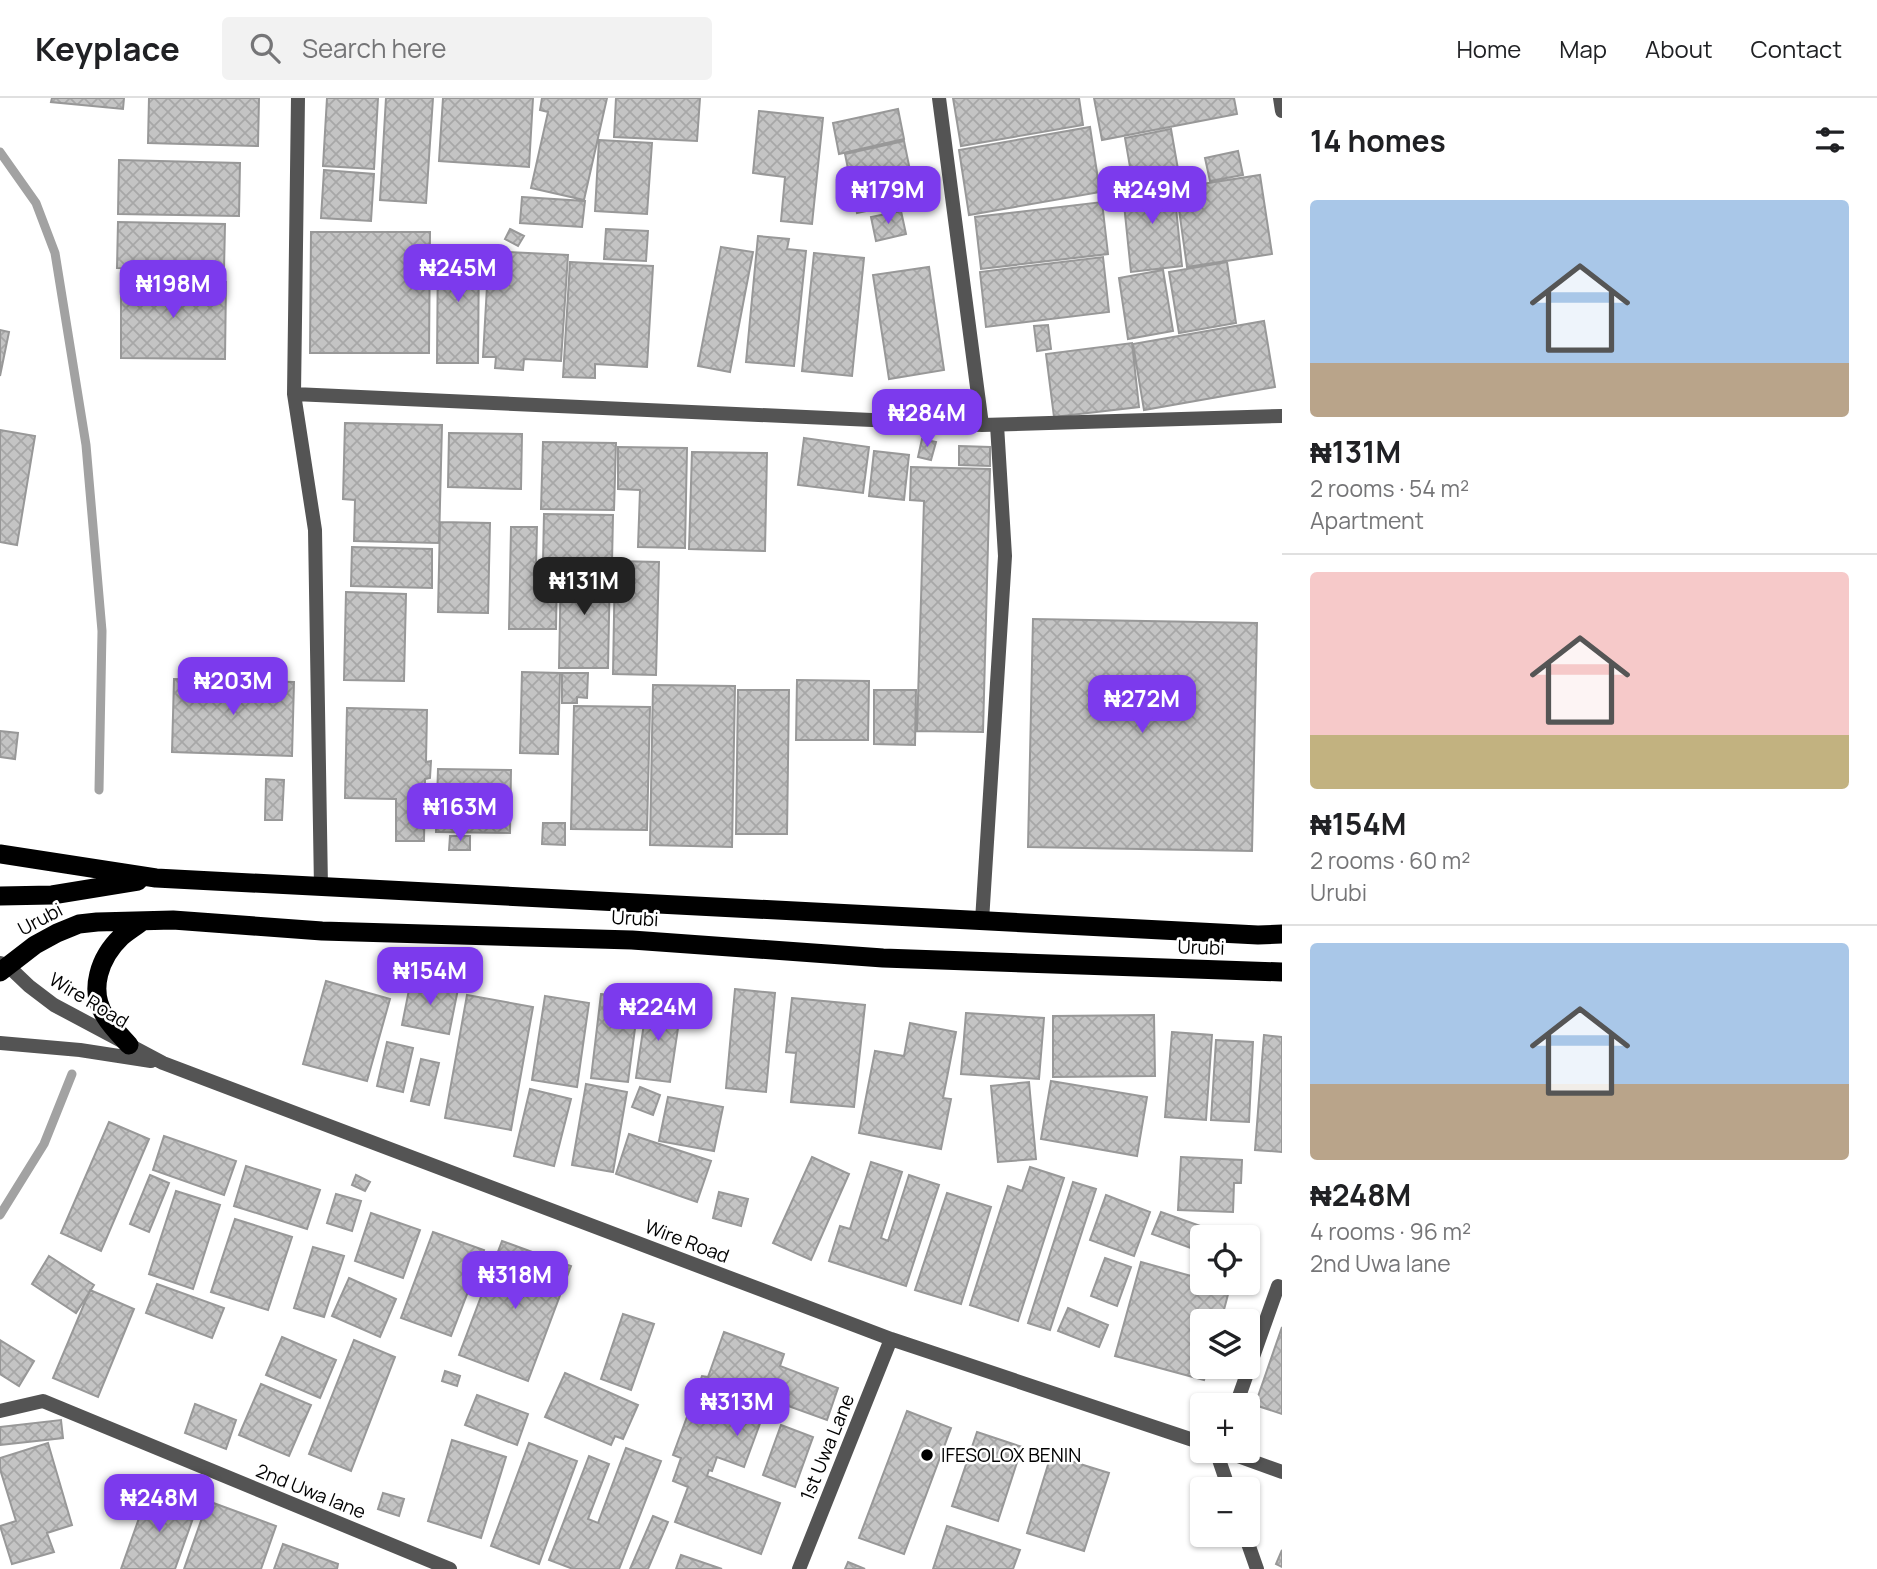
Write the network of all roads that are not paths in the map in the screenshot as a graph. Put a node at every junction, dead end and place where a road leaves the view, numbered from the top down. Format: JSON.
{"nodes":[{"id":1,"x":298,"y":98,"type":"edge"},
{"id":2,"x":939,"y":98,"type":"edge"},
{"id":3,"x":1280,"y":98,"type":"edge"},
{"id":4,"x":1282,"y":111,"type":"edge"},
{"id":5,"x":294,"y":394,"type":"junction"},
{"id":6,"x":1282,"y":416,"type":"edge"},
{"id":7,"x":989,"y":425,"type":"junction"},
{"id":8,"x":0,"y":854,"type":"edge"},
{"id":9,"x":156,"y":878,"type":"junction"},
{"id":10,"x":321,"y":887,"type":"junction"},
{"id":11,"x":0,"y":896,"type":"edge"},
{"id":12,"x":144,"y":921,"type":"junction"},
{"id":13,"x":982,"y":921,"type":"junction"},
{"id":14,"x":1282,"y":934,"type":"edge"},
{"id":15,"x":2,"y":967,"type":"edge"},
{"id":16,"x":1282,"y":972,"type":"edge"},
{"id":17,"x":0,"y":1043,"type":"edge"},
{"id":18,"x":129,"y":1045,"type":"junction"},
{"id":19,"x":163,"y":1063,"type":"junction"},
{"id":20,"x":1278,"y":1286,"type":"dead end"},
{"id":21,"x":891,"y":1339,"type":"junction"},
{"id":22,"x":1240,"y":1393,"type":"edge"},
{"id":23,"x":0,"y":1411,"type":"edge"},
{"id":24,"x":1190,"y":1439,"type":"edge"},
{"id":25,"x":1257,"y":1463,"type":"edge"},
{"id":26,"x":1282,"y":1472,"type":"edge"},
{"id":27,"x":1249,"y":1547,"type":"edge"},
{"id":28,"x":450,"y":1569,"type":"edge"},
{"id":29,"x":799,"y":1569,"type":"edge"},
{"id":30,"x":1257,"y":1569,"type":"edge"}],
"edges":[{"from":1,"to":5,"type":"street"},
{"from":2,"to":7,"type":"street"},
{"from":3,"to":4,"type":"street"},
{"from":5,"to":7,"type":"street"},
{"from":5,"to":10,"type":"street"},
{"from":6,"to":7,"type":"street"},
{"from":7,"to":13,"type":"street"},
{"from":8,"to":9,"type":"highway"},
{"from":9,"to":10,"type":"highway","name":"Urubi"},
{"from":9,"to":11,"type":"highway"},
{"from":10,"to":13,"type":"highway","name":"Urubi"},
{"from":12,"to":15,"type":"highway","name":"Urubi"},
{"from":12,"to":16,"type":"highway","name":"Urubi"},
{"from":12,"to":18,"type":"highway"},
{"from":13,"to":14,"type":"highway","name":"Urubi"},
{"from":15,"to":18,"type":"street","name":"Wire Road"},
{"from":17,"to":19,"type":"street","name":"Wire Road"},
{"from":18,"to":19,"type":"street","name":"Wire Road"},
{"from":19,"to":21,"type":"street","name":"Wire Road"},
{"from":20,"to":22,"type":"street"},
{"from":21,"to":24,"type":"street","name":"Wire Road"},
{"from":21,"to":29,"type":"street","name":"1st Uwa Lane"},
{"from":23,"to":28,"type":"street","name":"2nd Uwa lane"},
{"from":25,"to":26,"type":"street"},
{"from":27,"to":30,"type":"street"}]}
